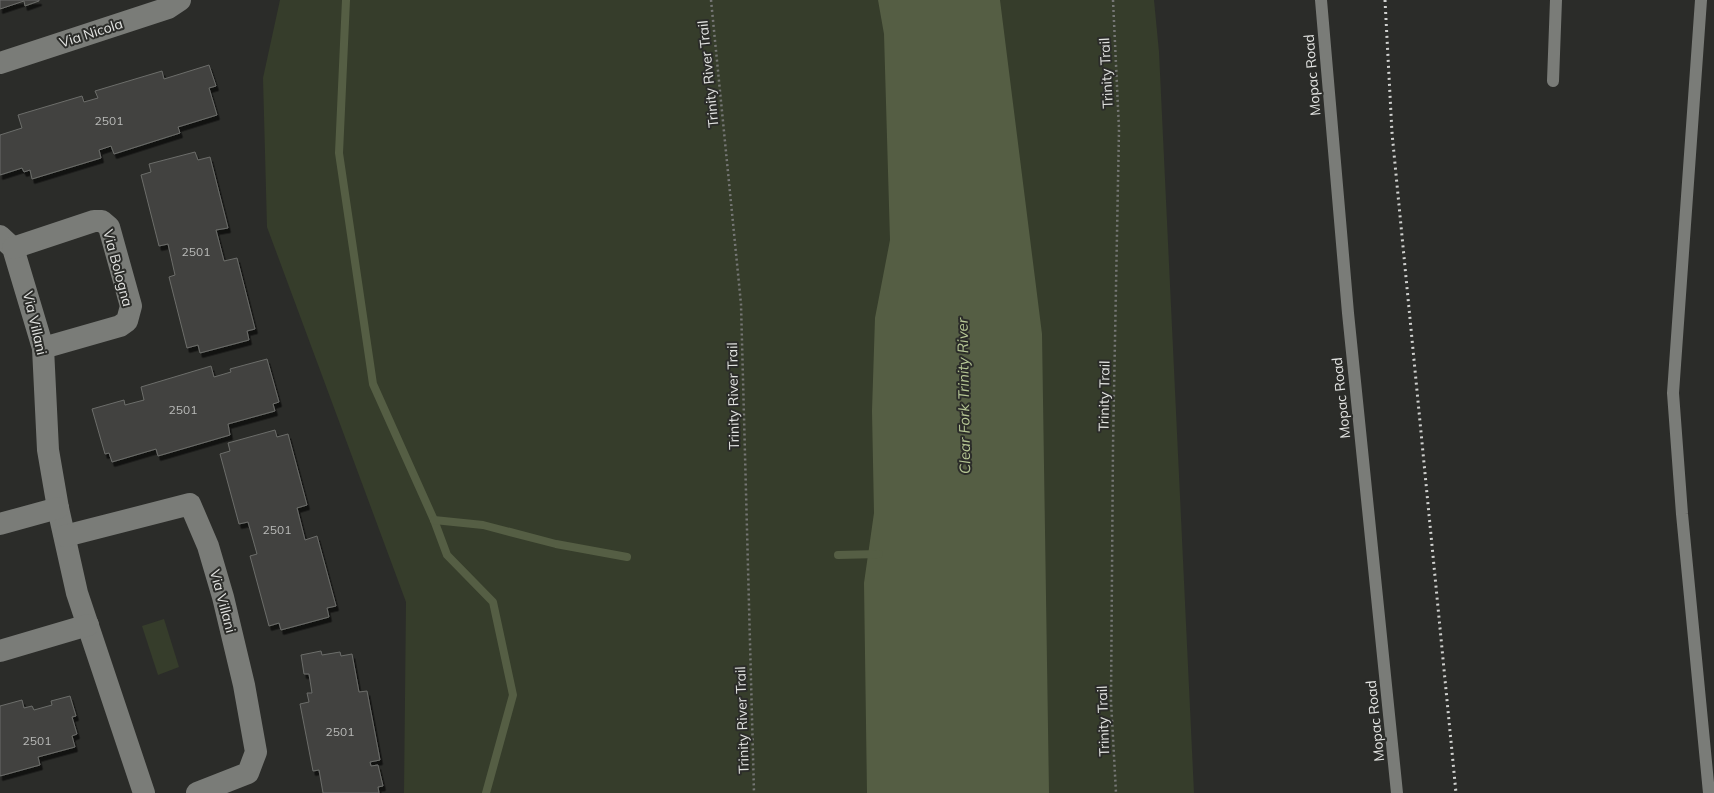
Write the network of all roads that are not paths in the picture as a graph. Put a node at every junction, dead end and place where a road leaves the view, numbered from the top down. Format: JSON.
{"nodes":[{"id":1,"x":180,"y":0,"type":"edge"},
{"id":2,"x":1321,"y":0,"type":"edge"},
{"id":3,"x":1556,"y":0,"type":"edge"},
{"id":4,"x":1701,"y":0,"type":"edge"},
{"id":5,"x":0,"y":63,"type":"edge"},
{"id":6,"x":1553,"y":81,"type":"dead end"},
{"id":7,"x":7,"y":242,"type":"edge"},
{"id":8,"x":43,"y":348,"type":"junction"},
{"id":9,"x":58,"y":508,"type":"junction"},
{"id":10,"x":0,"y":524,"type":"edge"},
{"id":11,"x":65,"y":536,"type":"junction"},
{"id":12,"x":88,"y":625,"type":"junction"},
{"id":13,"x":0,"y":651,"type":"edge"},
{"id":14,"x":144,"y":793,"type":"edge"},
{"id":15,"x":197,"y":793,"type":"edge"},
{"id":16,"x":1397,"y":793,"type":"edge"},
{"id":17,"x":1709,"y":793,"type":"edge"}],
"edges":[{"from":1,"to":5,"type":"street","name":"Via Nicola"},
{"from":2,"to":16,"type":"lane","name":"Mopac Road"},
{"from":3,"to":6,"type":"lane"},
{"from":4,"to":17,"type":"lane"},
{"from":7,"to":8,"type":"street","name":"Via Villani"},
{"from":7,"to":8,"type":"street","name":"Via Bologna"},
{"from":8,"to":9,"type":"street","name":"Via Villani"},
{"from":9,"to":10,"type":"street"},
{"from":9,"to":11,"type":"street","name":"Via Villani"},
{"from":11,"to":12,"type":"street","name":"Via Villani"},
{"from":11,"to":15,"type":"street","name":"Via Villani"},
{"from":12,"to":13,"type":"street"},
{"from":12,"to":14,"type":"street","name":"Via Villani"}]}
